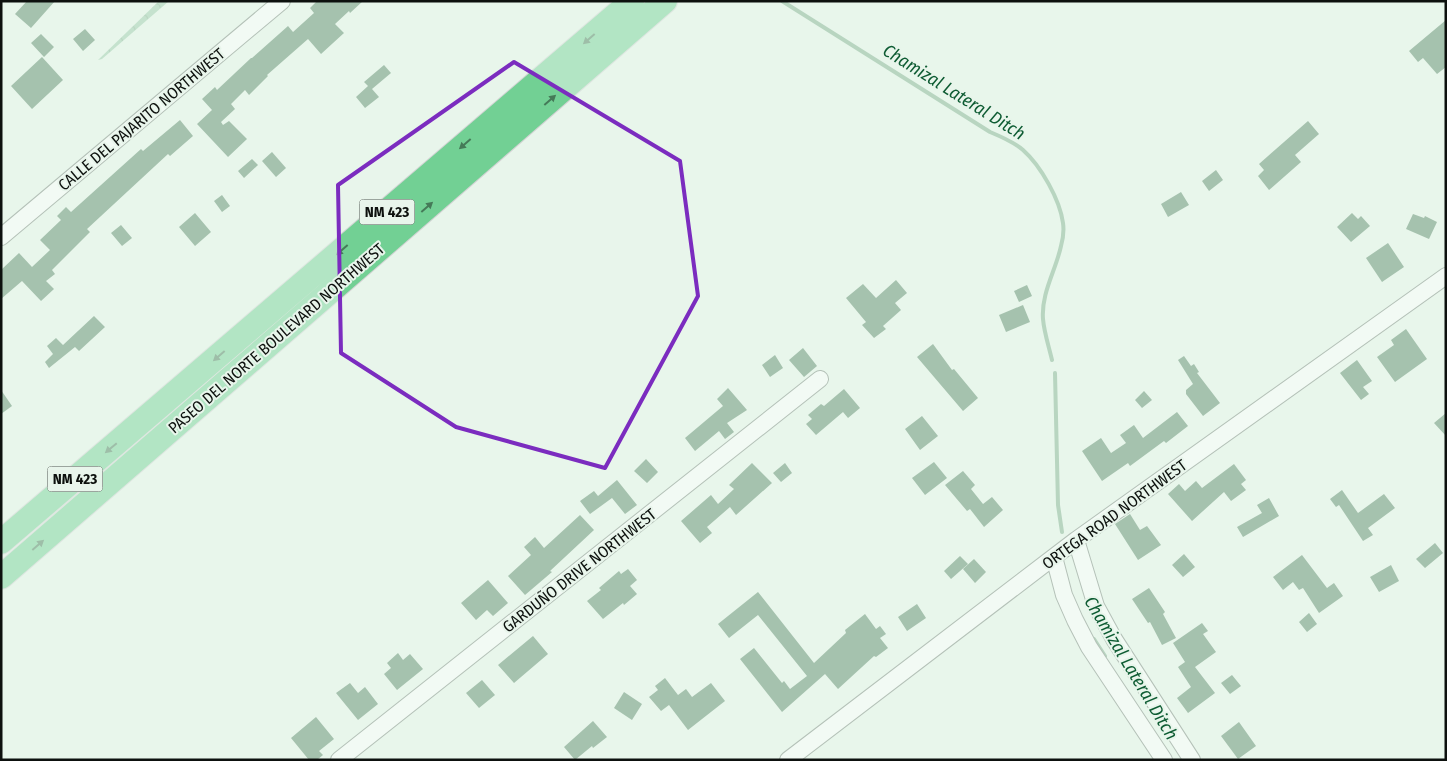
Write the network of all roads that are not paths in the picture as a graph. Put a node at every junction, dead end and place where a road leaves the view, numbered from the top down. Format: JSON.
{"nodes":[{"id":1,"x":282,"y":1,"type":"edge"},
{"id":2,"x":632,"y":1,"type":"edge"},
{"id":3,"x":665,"y":1,"type":"edge"},
{"id":4,"x":1,"y":237,"type":"edge"},
{"id":5,"x":1446,"y":276,"type":"edge"},
{"id":6,"x":820,"y":379,"type":"dead end"},
{"id":7,"x":1076,"y":540,"type":"junction"},
{"id":8,"x":1,"y":542,"type":"edge"},
{"id":9,"x":1054,"y":557,"type":"junction"},
{"id":10,"x":1,"y":577,"type":"edge"},
{"id":11,"x":339,"y":760,"type":"edge"},
{"id":12,"x":788,"y":760,"type":"edge"},
{"id":13,"x":1164,"y":760,"type":"edge"},
{"id":14,"x":1192,"y":760,"type":"edge"}],
"edges":[{"from":1,"to":4,"type":"street","name":"CALLE DEL PAJARITO NORTHWEST"},
{"from":2,"to":8,"type":"highway","name":"PASEO DEL NORTE BOULEVARD NORTHWEST","number":"NM 423","one_way":true},
{"from":10,"to":3,"type":"highway","name":"PASEO DEL NORTE BOULEVARD NORTHWEST","number":"NM 423","one_way":true},
{"from":5,"to":7,"type":"street","name":"ORTEGA ROAD NORTHWEST"},
{"from":6,"to":11,"type":"street","name":"GARDUÑO DRIVE NORTHWEST"},
{"from":7,"to":9,"type":"street","name":"ORTEGA ROAD NORTHWEST"},
{"from":7,"to":14,"type":"street"},
{"from":9,"to":12,"type":"street","name":"ORTEGA ROAD NORTHWEST"},
{"from":9,"to":13,"type":"street"}]}
